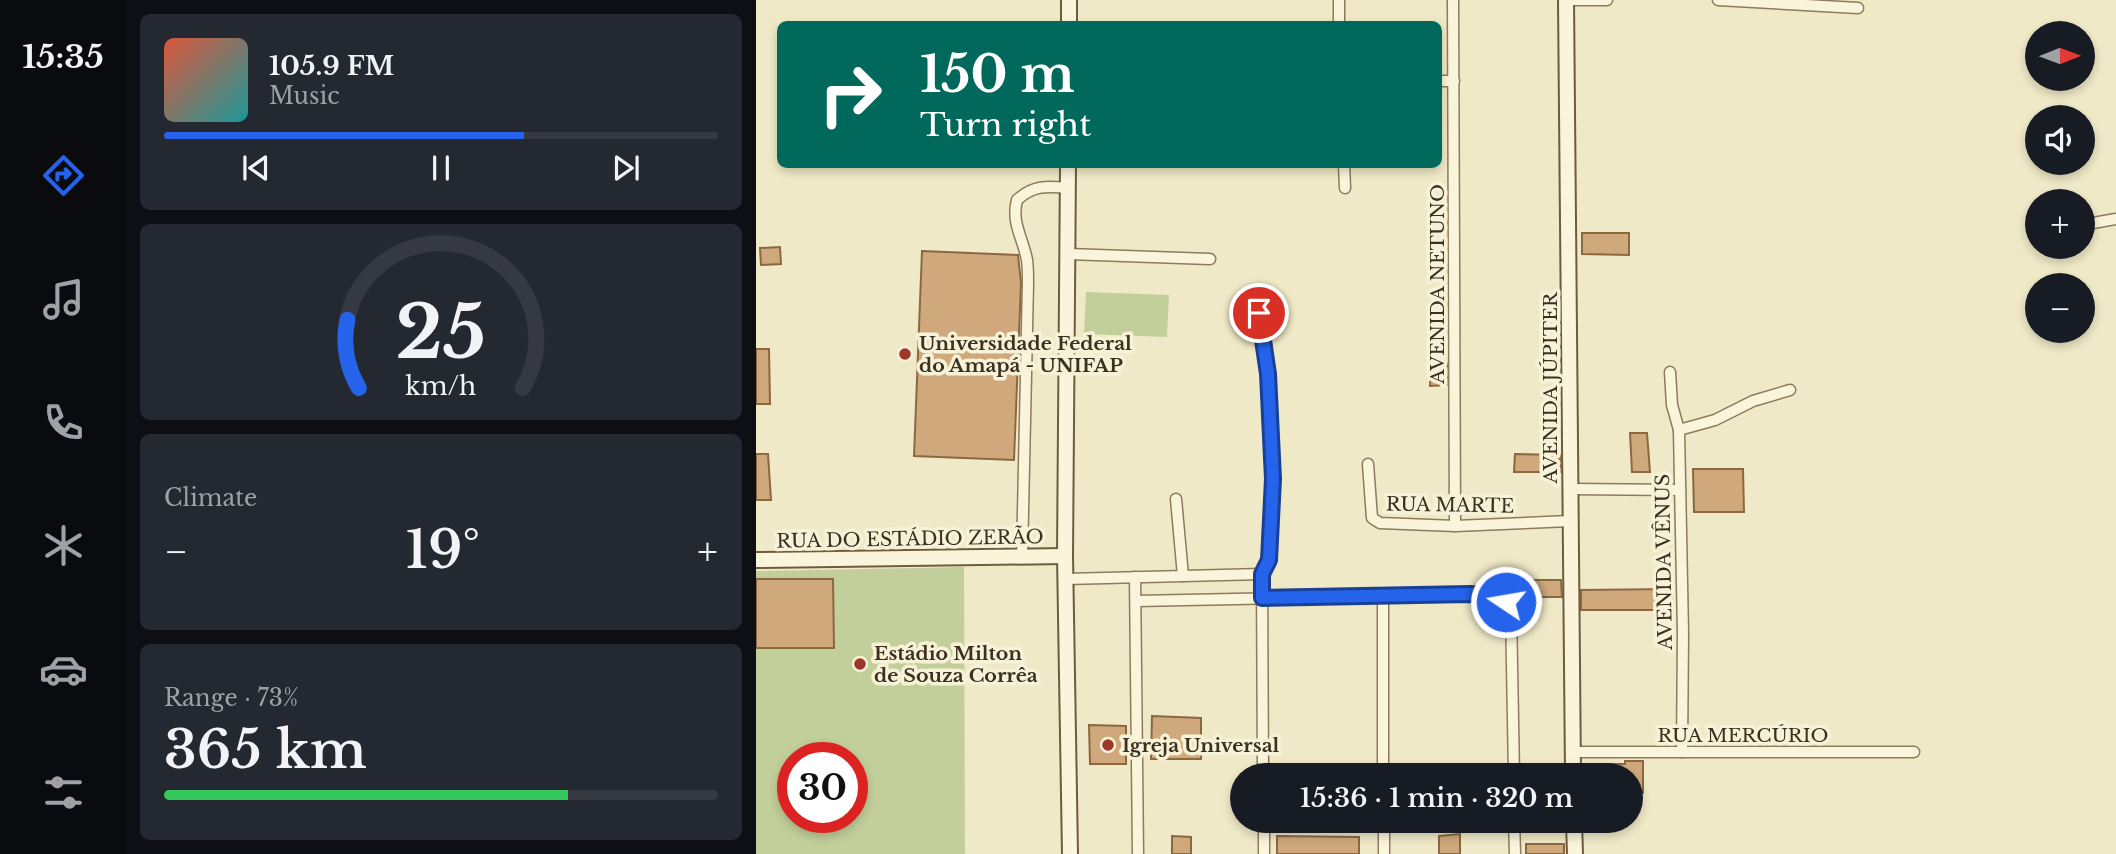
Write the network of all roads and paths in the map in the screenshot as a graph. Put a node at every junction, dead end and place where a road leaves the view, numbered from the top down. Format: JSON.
{"nodes":[{"id":1,"x":1069,"y":0,"type":"edge"},
{"id":2,"x":1339,"y":0,"type":"edge"},
{"id":3,"x":1453,"y":0,"type":"edge"},
{"id":4,"x":1566,"y":0,"type":"edge"},
{"id":5,"x":1607,"y":0,"type":"edge"},
{"id":6,"x":1718,"y":0,"type":"edge"},
{"id":7,"x":1748,"y":1,"type":"edge"},
{"id":8,"x":1858,"y":8,"type":"dead end"},
{"id":9,"x":1069,"y":21,"type":"edge"},
{"id":10,"x":1339,"y":21,"type":"edge"},
{"id":11,"x":1442,"y":81,"type":"edge"},
{"id":12,"x":1454,"y":81,"type":"junction"},
{"id":13,"x":1068,"y":168,"type":"edge"},
{"id":14,"x":1344,"y":168,"type":"edge"},
{"id":15,"x":1068,"y":188,"type":"junction"},
{"id":16,"x":1345,"y":188,"type":"dead end"},
{"id":17,"x":2116,"y":219,"type":"edge"},
{"id":18,"x":2095,"y":223,"type":"edge"},
{"id":19,"x":1068,"y":254,"type":"junction"},
{"id":20,"x":1210,"y":259,"type":"dead end"},
{"id":21,"x":1259,"y":313,"type":"dead end"},
{"id":22,"x":1670,"y":372,"type":"dead end"},
{"id":23,"x":1790,"y":390,"type":"dead end"},
{"id":24,"x":1679,"y":430,"type":"junction"},
{"id":25,"x":1368,"y":464,"type":"dead end"},
{"id":26,"x":1570,"y":489,"type":"junction"},
{"id":27,"x":1680,"y":491,"type":"junction"},
{"id":28,"x":1176,"y":499,"type":"dead end"},
{"id":29,"x":1570,"y":521,"type":"junction"},
{"id":30,"x":1455,"y":526,"type":"junction"},
{"id":31,"x":1066,"y":556,"type":"junction"},
{"id":32,"x":1022,"y":557,"type":"junction"},
{"id":33,"x":756,"y":561,"type":"edge"},
{"id":34,"x":1262,"y":574,"type":"junction"},
{"id":35,"x":1183,"y":576,"type":"junction"},
{"id":36,"x":1135,"y":577,"type":"junction"},
{"id":37,"x":1066,"y":579,"type":"junction"},
{"id":38,"x":1383,"y":596,"type":"junction"},
{"id":39,"x":1262,"y":598,"type":"junction"},
{"id":40,"x":1136,"y":601,"type":"junction"},
{"id":41,"x":1572,"y":752,"type":"junction"},
{"id":42,"x":1682,"y":752,"type":"junction"},
{"id":43,"x":1914,"y":752,"type":"dead end"},
{"id":44,"x":1263,"y":763,"type":"edge"},
{"id":45,"x":1384,"y":763,"type":"edge"},
{"id":46,"x":1514,"y":763,"type":"edge"},
{"id":47,"x":1572,"y":763,"type":"edge"},
{"id":48,"x":1264,"y":833,"type":"edge"},
{"id":49,"x":1384,"y":833,"type":"edge"},
{"id":50,"x":1514,"y":833,"type":"edge"},
{"id":51,"x":1574,"y":833,"type":"edge"},
{"id":52,"x":1070,"y":854,"type":"edge"},
{"id":53,"x":1138,"y":854,"type":"edge"},
{"id":54,"x":1264,"y":854,"type":"edge"},
{"id":55,"x":1384,"y":854,"type":"edge"},
{"id":56,"x":1515,"y":854,"type":"edge"},
{"id":57,"x":1575,"y":854,"type":"edge"}],
"edges":[{"from":1,"to":9,"type":"street"},
{"from":2,"to":10,"type":"street"},
{"from":3,"to":12,"type":"street","name":"AVENIDA NETUNO"},
{"from":4,"to":5,"type":"street"},
{"from":4,"to":26,"type":"street","name":"AVENIDA JÚPITER"},
{"from":6,"to":7,"type":"street"},
{"from":7,"to":8,"type":"street"},
{"from":11,"to":12,"type":"street"},
{"from":12,"to":30,"type":"street","name":"AVENIDA NETUNO"},
{"from":13,"to":15,"type":"street"},
{"from":14,"to":16,"type":"street"},
{"from":15,"to":19,"type":"street"},
{"from":15,"to":32,"type":"street"},
{"from":17,"to":18,"type":"street"},
{"from":19,"to":20,"type":"street"},
{"from":19,"to":31,"type":"street"},
{"from":21,"to":34,"type":"street"},
{"from":22,"to":24,"type":"street","name":"AVENIDA VÊNUS"},
{"from":23,"to":24,"type":"street"},
{"from":24,"to":27,"type":"street","name":"AVENIDA VÊNUS"},
{"from":25,"to":30,"type":"street","name":"RUA MARTE"},
{"from":26,"to":27,"type":"street"},
{"from":26,"to":29,"type":"street","name":"AVENIDA JÚPITER"},
{"from":27,"to":42,"type":"street","name":"AVENIDA VÊNUS"},
{"from":28,"to":35,"type":"street"},
{"from":29,"to":30,"type":"street","name":"RUA MARTE"},
{"from":29,"to":41,"type":"street","name":"AVENIDA JÚPITER"},
{"from":31,"to":32,"type":"street","name":"RUA DO ESTÁDIO ZERÃO"},
{"from":31,"to":37,"type":"street"},
{"from":32,"to":33,"type":"street","name":"RUA DO ESTÁDIO ZERÃO"},
{"from":34,"to":35,"type":"street"},
{"from":34,"to":39,"type":"street"},
{"from":35,"to":36,"type":"street"},
{"from":36,"to":37,"type":"street"},
{"from":36,"to":40,"type":"street"},
{"from":37,"to":52,"type":"street"},
{"from":38,"to":39,"type":"street"},
{"from":38,"to":45,"type":"street"},
{"from":38,"to":46,"type":"street"},
{"from":39,"to":40,"type":"street"},
{"from":39,"to":44,"type":"street"},
{"from":40,"to":53,"type":"street"},
{"from":41,"to":42,"type":"street","name":"RUA MERCÚRIO"},
{"from":41,"to":47,"type":"street","name":"AVENIDA JÚPITER"},
{"from":42,"to":43,"type":"street","name":"RUA MERCÚRIO"},
{"from":48,"to":54,"type":"street"},
{"from":49,"to":55,"type":"street"},
{"from":50,"to":56,"type":"street"},
{"from":51,"to":57,"type":"street"}]}
